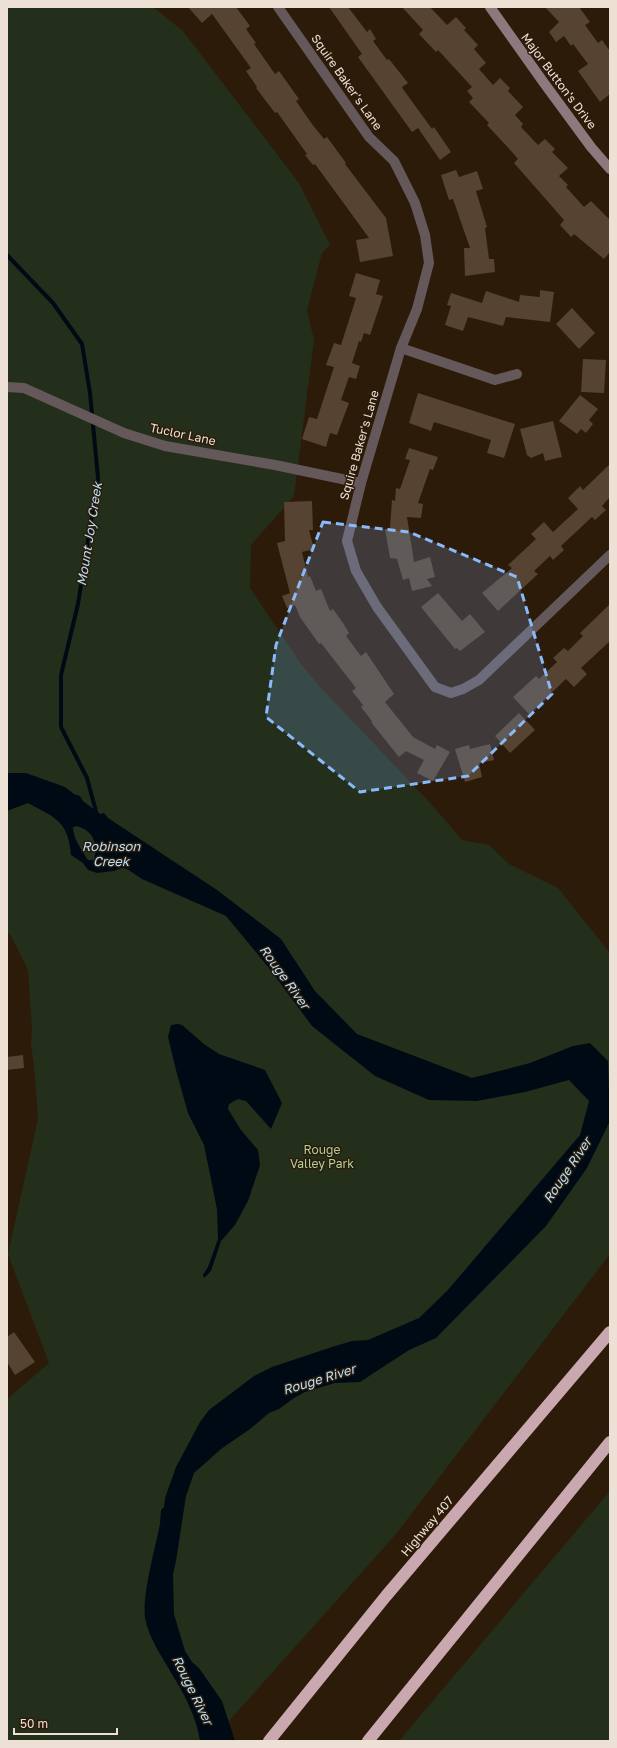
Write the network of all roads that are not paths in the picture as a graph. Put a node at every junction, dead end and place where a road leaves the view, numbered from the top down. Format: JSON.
{"nodes":[{"id":1,"x":278,"y":7,"type":"edge"},
{"id":2,"x":490,"y":7,"type":"edge"},
{"id":3,"x":610,"y":169,"type":"edge"},
{"id":4,"x":401,"y":348,"type":"junction"},
{"id":5,"x":517,"y":374,"type":"dead end"},
{"id":6,"x":7,"y":387,"type":"edge"},
{"id":7,"x":361,"y":483,"type":"junction"},
{"id":8,"x":610,"y":555,"type":"edge"},
{"id":9,"x":610,"y":1332,"type":"edge"},
{"id":10,"x":610,"y":1442,"type":"edge"},
{"id":11,"x":269,"y":1741,"type":"edge"},
{"id":12,"x":368,"y":1741,"type":"edge"}],
"edges":[{"from":1,"to":4,"type":"street","name":"Squire Baker's Lane"},
{"from":2,"to":3,"type":"street","name":"Major Button's Drive"},
{"from":4,"to":5,"type":"street"},
{"from":4,"to":7,"type":"street","name":"Squire Baker's Lane"},
{"from":6,"to":7,"type":"street","name":"Tuclor Lane"},
{"from":7,"to":8,"type":"street","name":"Squire Baker's Lane"},
{"from":9,"to":11,"type":"highway","name":"Highway 407"},
{"from":10,"to":12,"type":"highway"}]}
